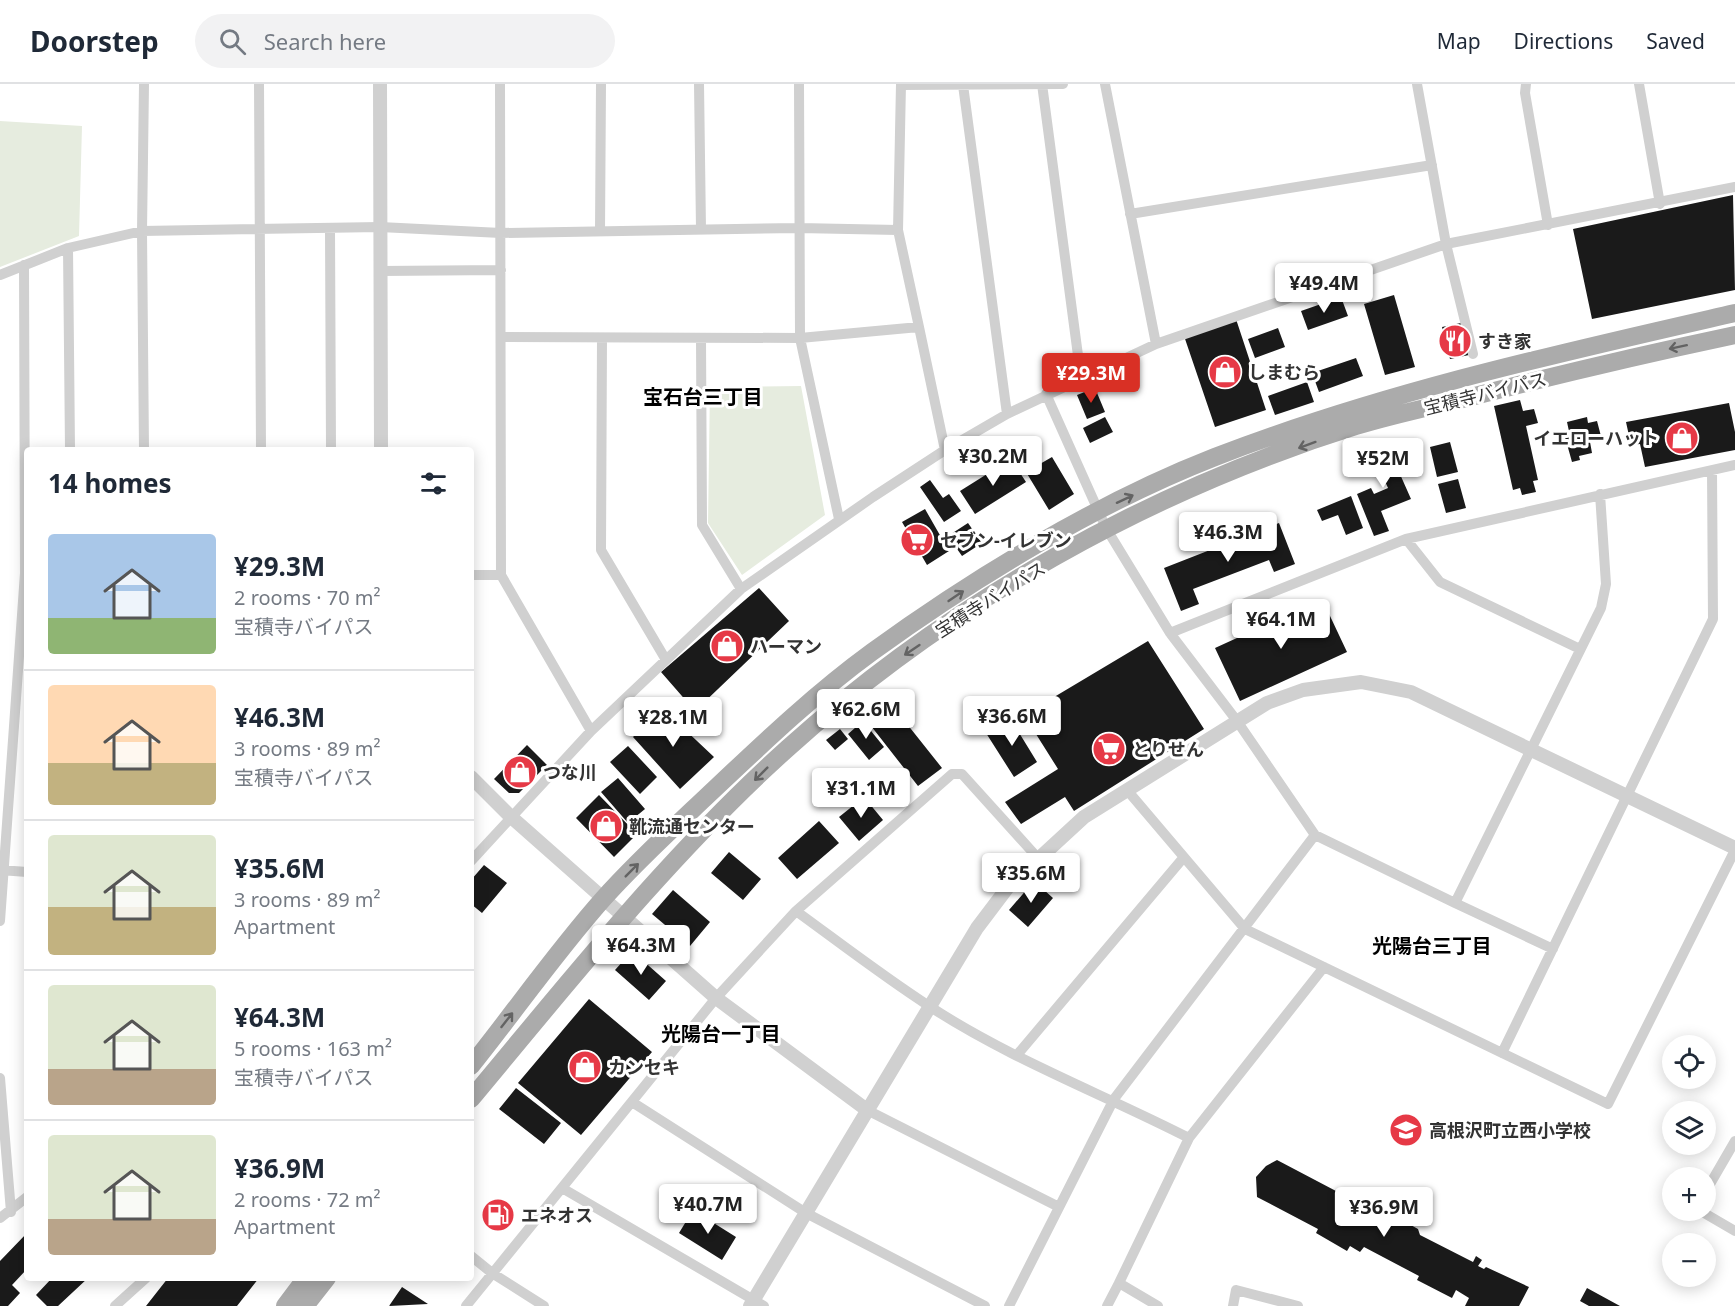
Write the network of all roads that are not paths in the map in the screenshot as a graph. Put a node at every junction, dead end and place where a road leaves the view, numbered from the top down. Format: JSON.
{"nodes":[{"id":1,"x":144,"y":84,"type":"edge"},
{"id":2,"x":259,"y":84,"type":"edge"},
{"id":3,"x":380,"y":84,"type":"edge"},
{"id":4,"x":500,"y":84,"type":"edge"},
{"id":5,"x":601,"y":84,"type":"edge"},
{"id":6,"x":699,"y":84,"type":"edge"},
{"id":7,"x":799,"y":84,"type":"edge"},
{"id":8,"x":1042,"y":84,"type":"edge"},
{"id":9,"x":1063,"y":84,"type":"edge"},
{"id":10,"x":1105,"y":84,"type":"edge"},
{"id":11,"x":1417,"y":84,"type":"edge"},
{"id":12,"x":1526,"y":84,"type":"edge"},
{"id":13,"x":1639,"y":84,"type":"edge"},
{"id":14,"x":901,"y":85,"type":"edge"},
{"id":15,"x":963,"y":85,"type":"edge"},
{"id":16,"x":1432,"y":165,"type":"junction"},
{"id":17,"x":1735,"y":187,"type":"edge"},
{"id":18,"x":1660,"y":204,"type":"junction"},
{"id":19,"x":1130,"y":214,"type":"junction"},
{"id":20,"x":1548,"y":225,"type":"junction"},
{"id":21,"x":380,"y":227,"type":"junction"},
{"id":22,"x":260,"y":228,"type":"junction"},
{"id":23,"x":800,"y":228,"type":"junction"},
{"id":24,"x":330,"y":229,"type":"junction"},
{"id":25,"x":701,"y":229,"type":"junction"},
{"id":26,"x":898,"y":230,"type":"junction"},
{"id":27,"x":142,"y":231,"type":"junction"},
{"id":28,"x":600,"y":231,"type":"junction"},
{"id":29,"x":501,"y":233,"type":"junction"},
{"id":30,"x":1446,"y":244,"type":"junction"},
{"id":31,"x":68,"y":248,"type":"junction"},
{"id":32,"x":24,"y":265,"type":"junction"},
{"id":33,"x":501,"y":270,"type":"junction"},
{"id":34,"x":381,"y":271,"type":"junction"},
{"id":35,"x":0,"y":274,"type":"edge"},
{"id":36,"x":1735,"y":313,"type":"edge"},
{"id":37,"x":919,"y":327,"type":"junction"},
{"id":38,"x":1735,"y":335,"type":"edge"},
{"id":39,"x":501,"y":337,"type":"junction"},
{"id":40,"x":602,"y":338,"type":"junction"},
{"id":41,"x":702,"y":338,"type":"junction"},
{"id":42,"x":800,"y":338,"type":"junction"},
{"id":43,"x":1156,"y":344,"type":"junction"},
{"id":44,"x":1473,"y":354,"type":"dead end"},
{"id":45,"x":1081,"y":378,"type":"junction"},
{"id":46,"x":1046,"y":394,"type":"junction"},
{"id":47,"x":1007,"y":414,"type":"junction"},
{"id":48,"x":25,"y":447,"type":"edge"},
{"id":49,"x":69,"y":447,"type":"edge"},
{"id":50,"x":144,"y":447,"type":"edge"},
{"id":51,"x":261,"y":447,"type":"edge"},
{"id":52,"x":331,"y":447,"type":"edge"},
{"id":53,"x":381,"y":447,"type":"edge"},
{"id":54,"x":945,"y":450,"type":"junction"},
{"id":55,"x":1735,"y":465,"type":"edge"},
{"id":56,"x":1712,"y":470,"type":"junction"},
{"id":57,"x":1600,"y":494,"type":"junction"},
{"id":58,"x":1098,"y":511,"type":"junction"},
{"id":59,"x":838,"y":519,"type":"junction"},
{"id":60,"x":1106,"y":528,"type":"junction"},
{"id":61,"x":1406,"y":539,"type":"junction"},
{"id":62,"x":474,"y":575,"type":"edge"},
{"id":63,"x":501,"y":575,"type":"junction"},
{"id":64,"x":741,"y":589,"type":"junction"},
{"id":65,"x":24,"y":598,"type":"edge"},
{"id":66,"x":1170,"y":633,"type":"junction"},
{"id":67,"x":1580,"y":649,"type":"junction"},
{"id":68,"x":666,"y":660,"type":"junction"},
{"id":69,"x":1237,"y":721,"type":"junction"},
{"id":70,"x":591,"y":731,"type":"junction"},
{"id":71,"x":1530,"y":749,"type":"junction"},
{"id":72,"x":474,"y":780,"type":"edge"},
{"id":73,"x":1127,"y":790,"type":"junction"},
{"id":74,"x":1628,"y":797,"type":"junction"},
{"id":75,"x":510,"y":816,"type":"junction"},
{"id":76,"x":1315,"y":835,"type":"junction"},
{"id":77,"x":1735,"y":849,"type":"edge"},
{"id":78,"x":1037,"y":857,"type":"junction"},
{"id":79,"x":1184,"y":857,"type":"junction"},
{"id":80,"x":474,"y":858,"type":"edge"},
{"id":81,"x":2,"y":871,"type":"edge"},
{"id":82,"x":24,"y":872,"type":"edge"},
{"id":83,"x":603,"y":900,"type":"junction"},
{"id":84,"x":1455,"y":903,"type":"junction"},
{"id":85,"x":796,"y":911,"type":"junction"},
{"id":86,"x":623,"y":916,"type":"junction"},
{"id":87,"x":0,"y":921,"type":"edge"},
{"id":88,"x":1245,"y":928,"type":"junction"},
{"id":89,"x":1554,"y":949,"type":"junction"},
{"id":90,"x":1324,"y":967,"type":"junction"},
{"id":91,"x":716,"y":998,"type":"junction"},
{"id":92,"x":930,"y":1007,"type":"junction"},
{"id":93,"x":1502,"y":1053,"type":"junction"},
{"id":94,"x":1017,"y":1055,"type":"junction"},
{"id":95,"x":474,"y":1062,"type":"edge"},
{"id":96,"x":0,"y":1078,"type":"edge"},
{"id":97,"x":474,"y":1095,"type":"edge"},
{"id":98,"x":1114,"y":1099,"type":"junction"},
{"id":99,"x":632,"y":1102,"type":"junction"},
{"id":100,"x":867,"y":1110,"type":"junction"},
{"id":101,"x":1189,"y":1138,"type":"junction"},
{"id":102,"x":1735,"y":1141,"type":"edge"},
{"id":103,"x":1716,"y":1174,"type":"edge"},
{"id":104,"x":562,"y":1188,"type":"junction"},
{"id":105,"x":24,"y":1200,"type":"edge"},
{"id":106,"x":1059,"y":1207,"type":"junction"},
{"id":107,"x":11,"y":1212,"type":"junction"},
{"id":108,"x":806,"y":1213,"type":"junction"},
{"id":109,"x":0,"y":1218,"type":"edge"},
{"id":110,"x":1716,"y":1220,"type":"edge"},
{"id":111,"x":1735,"y":1231,"type":"edge"},
{"id":112,"x":474,"y":1258,"type":"edge"},
{"id":113,"x":492,"y":1273,"type":"junction"},
{"id":114,"x":143,"y":1281,"type":"edge"},
{"id":115,"x":304,"y":1281,"type":"edge"},
{"id":116,"x":325,"y":1281,"type":"edge"},
{"id":117,"x":1119,"y":1283,"type":"junction"},
{"id":118,"x":756,"y":1304,"type":"edge"},
{"id":119,"x":115,"y":1306,"type":"edge"},
{"id":120,"x":285,"y":1306,"type":"edge"},
{"id":121,"x":305,"y":1306,"type":"edge"},
{"id":122,"x":466,"y":1306,"type":"edge"},
{"id":123,"x":544,"y":1306,"type":"edge"},
{"id":124,"x":986,"y":1306,"type":"edge"},
{"id":125,"x":1009,"y":1306,"type":"edge"},
{"id":126,"x":1107,"y":1306,"type":"edge"},
{"id":127,"x":1158,"y":1306,"type":"edge"},
{"id":128,"x":1233,"y":1306,"type":"edge"},
{"id":129,"x":1298,"y":1306,"type":"edge"}],
"edges":[{"from":1,"to":27,"type":"street"},
{"from":2,"to":22,"type":"street"},
{"from":3,"to":21,"type":"street"},
{"from":4,"to":29,"type":"street"},
{"from":5,"to":28,"type":"street"},
{"from":6,"to":25,"type":"street"},
{"from":7,"to":23,"type":"street"},
{"from":8,"to":9,"type":"street"},
{"from":8,"to":15,"type":"street"},
{"from":8,"to":45,"type":"street"},
{"from":10,"to":19,"type":"street"},
{"from":11,"to":16,"type":"street"},
{"from":12,"to":20,"type":"street"},
{"from":13,"to":18,"type":"street"},
{"from":14,"to":15,"type":"street"},
{"from":14,"to":26,"type":"street"},
{"from":15,"to":47,"type":"street"},
{"from":16,"to":19,"type":"street"},
{"from":16,"to":30,"type":"street"},
{"from":17,"to":18,"type":"street"},
{"from":18,"to":20,"type":"street"},
{"from":19,"to":43,"type":"street"},
{"from":20,"to":30,"type":"street"},
{"from":21,"to":24,"type":"street"},
{"from":21,"to":29,"type":"street"},
{"from":21,"to":34,"type":"street"},
{"from":22,"to":24,"type":"street"},
{"from":22,"to":27,"type":"street"},
{"from":22,"to":51,"type":"street"},
{"from":23,"to":25,"type":"street"},
{"from":23,"to":26,"type":"street"},
{"from":23,"to":42,"type":"street"},
{"from":24,"to":52,"type":"street"},
{"from":25,"to":28,"type":"street"},
{"from":26,"to":37,"type":"street"},
{"from":27,"to":31,"type":"street"},
{"from":27,"to":50,"type":"street"},
{"from":28,"to":29,"type":"street"},
{"from":29,"to":33,"type":"street"},
{"from":30,"to":43,"type":"street"},
{"from":30,"to":44,"type":"street"},
{"from":31,"to":32,"type":"street"},
{"from":31,"to":49,"type":"street"},
{"from":32,"to":35,"type":"street"},
{"from":32,"to":48,"type":"street"},
{"from":33,"to":34,"type":"street"},
{"from":33,"to":39,"type":"street"},
{"from":34,"to":53,"type":"street"},
{"from":58,"to":36,"type":"main road","name":"宝積寺バイパス","one_way":true},
{"from":37,"to":42,"type":"street"},
{"from":37,"to":54,"type":"street"},
{"from":38,"to":60,"type":"main road","name":"宝積寺バイパス","one_way":true},
{"from":39,"to":40,"type":"street"},
{"from":39,"to":63,"type":"street"},
{"from":40,"to":41,"type":"street"},
{"from":40,"to":68,"type":"street"},
{"from":41,"to":42,"type":"street"},
{"from":41,"to":64,"type":"street"},
{"from":42,"to":59,"type":"street"},
{"from":43,"to":45,"type":"street"},
{"from":45,"to":46,"type":"street"},
{"from":46,"to":47,"type":"street"},
{"from":46,"to":58,"type":"street"},
{"from":47,"to":54,"type":"street"},
{"from":54,"to":59,"type":"street"},
{"from":55,"to":56,"type":"street"},
{"from":56,"to":57,"type":"street"},
{"from":56,"to":74,"type":"street"},
{"from":57,"to":61,"type":"street"},
{"from":57,"to":67,"type":"street"},
{"from":58,"to":60,"type":"street"},
{"from":83,"to":58,"type":"main road","name":"宝積寺バイパス","one_way":true},
{"from":59,"to":64,"type":"street"},
{"from":60,"to":66,"type":"street"},
{"from":60,"to":86,"type":"main road","name":"宝積寺バイパス","one_way":true},
{"from":61,"to":66,"type":"street"},
{"from":61,"to":67,"type":"street"},
{"from":62,"to":63,"type":"street"},
{"from":63,"to":70,"type":"street"},
{"from":64,"to":68,"type":"street"},
{"from":65,"to":81,"type":"street"},
{"from":66,"to":69,"type":"street"},
{"from":67,"to":71,"type":"street"},
{"from":68,"to":70,"type":"street"},
{"from":69,"to":71,"type":"street"},
{"from":69,"to":73,"type":"street"},
{"from":69,"to":76,"type":"street"},
{"from":70,"to":75,"type":"street"},
{"from":71,"to":74,"type":"street"},
{"from":71,"to":84,"type":"street"},
{"from":72,"to":75,"type":"street"},
{"from":73,"to":78,"type":"street"},
{"from":73,"to":79,"type":"street"},
{"from":74,"to":77,"type":"street"},
{"from":74,"to":89,"type":"street"},
{"from":75,"to":80,"type":"street"},
{"from":75,"to":83,"type":"street"},
{"from":76,"to":84,"type":"street"},
{"from":76,"to":88,"type":"street"},
{"from":77,"to":93,"type":"street"},
{"from":78,"to":85,"type":"street"},
{"from":78,"to":92,"type":"street"},
{"from":79,"to":88,"type":"street"},
{"from":79,"to":94,"type":"street"},
{"from":81,"to":82,"type":"street"},
{"from":81,"to":87,"type":"street"},
{"from":83,"to":86,"type":"street"},
{"from":95,"to":83,"type":"main road","name":"宝積寺バイパス","one_way":true},
{"from":84,"to":89,"type":"street"},
{"from":85,"to":91,"type":"street"},
{"from":85,"to":92,"type":"street"},
{"from":86,"to":91,"type":"street"},
{"from":86,"to":97,"type":"main road","name":"宝積寺バイパス"},
{"from":88,"to":90,"type":"street"},
{"from":88,"to":98,"type":"street"},
{"from":89,"to":93,"type":"street"},
{"from":90,"to":93,"type":"street"},
{"from":90,"to":101,"type":"street"},
{"from":91,"to":99,"type":"street"},
{"from":91,"to":100,"type":"street"},
{"from":92,"to":94,"type":"street"},
{"from":92,"to":100,"type":"street"},
{"from":94,"to":98,"type":"street"},
{"from":96,"to":107,"type":"street"},
{"from":98,"to":101,"type":"street"},
{"from":98,"to":106,"type":"street"},
{"from":99,"to":104,"type":"street"},
{"from":99,"to":108,"type":"street"},
{"from":100,"to":106,"type":"street"},
{"from":100,"to":108,"type":"street"},
{"from":101,"to":117,"type":"street"},
{"from":102,"to":103,"type":"street"},
{"from":104,"to":113,"type":"street"},
{"from":104,"to":118,"type":"street"},
{"from":105,"to":107,"type":"street"},
{"from":106,"to":125,"type":"street"},
{"from":107,"to":109,"type":"street"},
{"from":108,"to":118,"type":"street"},
{"from":108,"to":124,"type":"street"},
{"from":110,"to":111,"type":"street"},
{"from":112,"to":113,"type":"street"},
{"from":113,"to":122,"type":"street"},
{"from":113,"to":123,"type":"street"},
{"from":114,"to":119,"type":"street"},
{"from":115,"to":120,"type":"main road"},
{"from":116,"to":121,"type":"main road"},
{"from":117,"to":126,"type":"street"},
{"from":117,"to":127,"type":"street"},
{"from":128,"to":129,"type":"street"}]}
